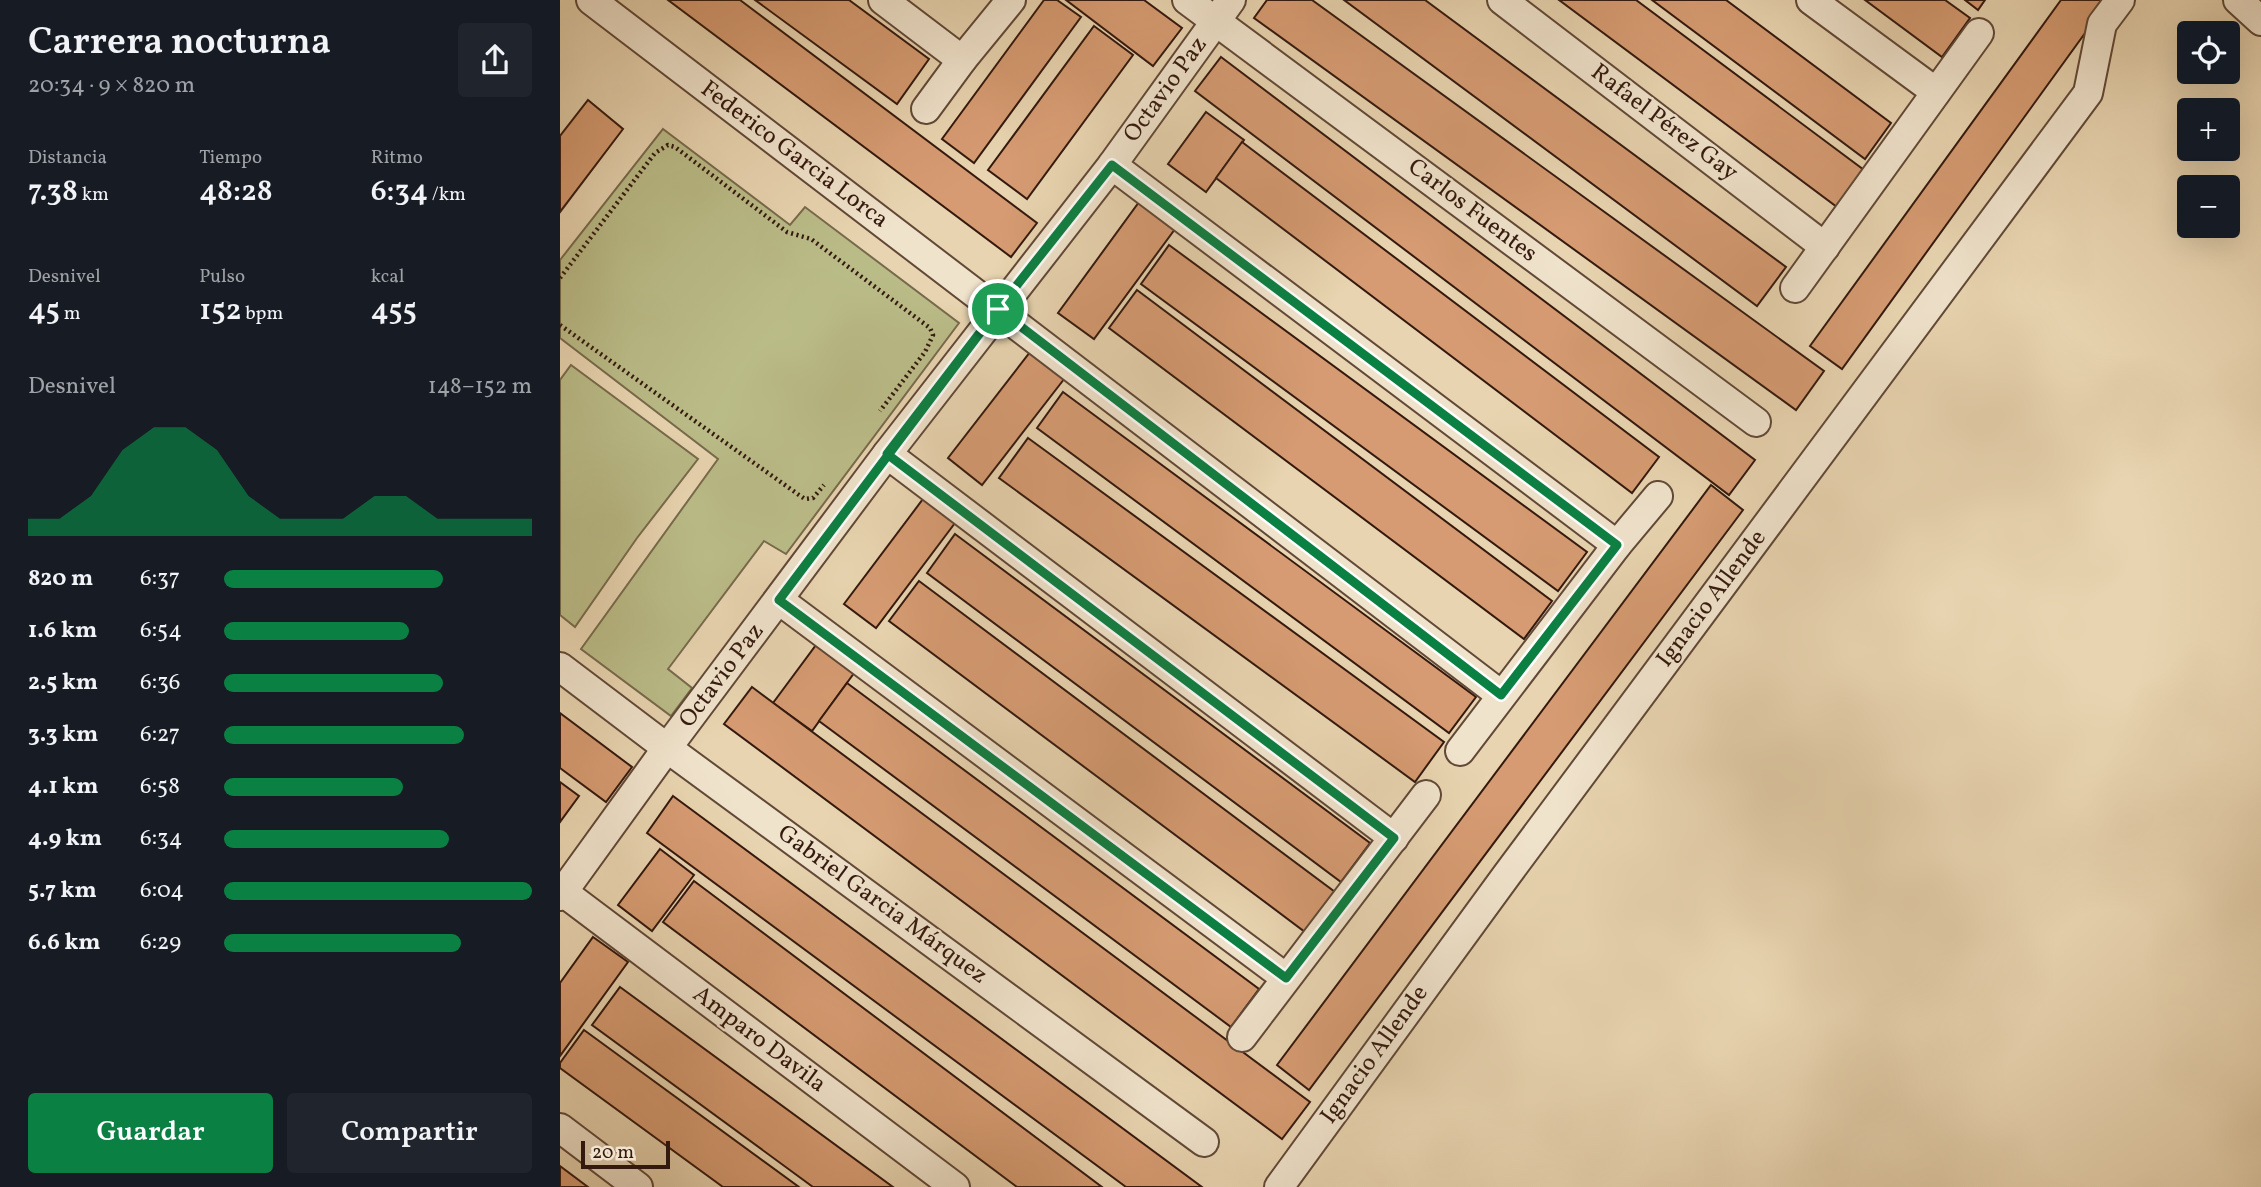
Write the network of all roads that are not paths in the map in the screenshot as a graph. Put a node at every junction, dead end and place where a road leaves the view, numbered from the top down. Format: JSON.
{"nodes":[{"id":1,"x":590,"y":0,"type":"edge"},
{"id":2,"x":883,"y":0,"type":"edge"},
{"id":3,"x":1011,"y":0,"type":"edge"},
{"id":4,"x":1187,"y":0,"type":"edge"},
{"id":5,"x":1502,"y":0,"type":"edge"},
{"id":6,"x":1811,"y":0,"type":"edge"},
{"id":7,"x":2120,"y":0,"type":"edge"},
{"id":8,"x":2238,"y":0,"type":"edge"},
{"id":9,"x":1224,"y":11,"type":"edge"},
{"id":10,"x":2261,"y":21,"type":"edge"},
{"id":11,"x":1979,"y":33,"type":"dead end"},
{"id":12,"x":962,"y":60,"type":"junction"},
{"id":13,"x":1936,"y":92,"type":"junction"},
{"id":14,"x":926,"y":109,"type":"dead end"},
{"id":15,"x":1112,"y":165,"type":"junction"},
{"id":16,"x":1825,"y":247,"type":"junction"},
{"id":17,"x":1795,"y":288,"type":"dead end"},
{"id":18,"x":998,"y":309,"type":"junction"},
{"id":19,"x":1756,"y":422,"type":"dead end"},
{"id":20,"x":887,"y":454,"type":"junction"},
{"id":21,"x":1658,"y":496,"type":"dead end"},
{"id":22,"x":1617,"y":545,"type":"junction"},
{"id":23,"x":779,"y":600,"type":"junction"},
{"id":24,"x":560,"y":667,"type":"edge"},
{"id":25,"x":1501,"y":695,"type":"junction"},
{"id":26,"x":667,"y":748,"type":"junction"},
{"id":27,"x":1460,"y":751,"type":"dead end"},
{"id":28,"x":1426,"y":795,"type":"dead end"},
{"id":29,"x":1394,"y":838,"type":"junction"},
{"id":30,"x":562,"y":894,"type":"edge"},
{"id":31,"x":1286,"y":978,"type":"junction"},
{"id":32,"x":1242,"y":1037,"type":"dead end"},
{"id":33,"x":560,"y":1128,"type":"edge"},
{"id":34,"x":1205,"y":1142,"type":"dead end"},
{"id":35,"x":638,"y":1187,"type":"edge"},
{"id":36,"x":955,"y":1187,"type":"edge"},
{"id":37,"x":1279,"y":1187,"type":"edge"}],
"edges":[{"from":1,"to":18,"type":"street","name":"Federico Garcia Lorca"},
{"from":2,"to":12,"type":"street"},
{"from":3,"to":12,"type":"street"},
{"from":4,"to":9,"type":"street","name":"Carlos Fuentes"},
{"from":5,"to":16,"type":"street","name":"Rafael Pérez Gay"},
{"from":6,"to":13,"type":"street"},
{"from":7,"to":37,"type":"street","name":"Ignacio Allende"},
{"from":8,"to":10,"type":"street"},
{"from":9,"to":15,"type":"street","name":"Octavio Paz"},
{"from":9,"to":19,"type":"street","name":"Carlos Fuentes"},
{"from":11,"to":13,"type":"street"},
{"from":12,"to":14,"type":"street"},
{"from":13,"to":16,"type":"street"},
{"from":15,"to":18,"type":"street","name":"Octavio Paz"},
{"from":15,"to":22,"type":"street"},
{"from":16,"to":17,"type":"street"},
{"from":18,"to":20,"type":"street","name":"Octavio Paz"},
{"from":18,"to":25,"type":"street","name":"Federico Garcia Lorca"},
{"from":20,"to":23,"type":"street","name":"Octavio Paz"},
{"from":20,"to":29,"type":"street"},
{"from":21,"to":22,"type":"street"},
{"from":22,"to":25,"type":"street"},
{"from":23,"to":26,"type":"street","name":"Octavio Paz"},
{"from":23,"to":31,"type":"street"},
{"from":24,"to":26,"type":"street","name":"Gabriel Garcia Márquez"},
{"from":25,"to":27,"type":"street"},
{"from":26,"to":30,"type":"street","name":"Octavio Paz"},
{"from":26,"to":34,"type":"street","name":"Gabriel Garcia Márquez"},
{"from":28,"to":29,"type":"street"},
{"from":29,"to":31,"type":"street"},
{"from":30,"to":36,"type":"street","name":"Amparo Davila"},
{"from":31,"to":32,"type":"street"},
{"from":33,"to":35,"type":"street"}]}
